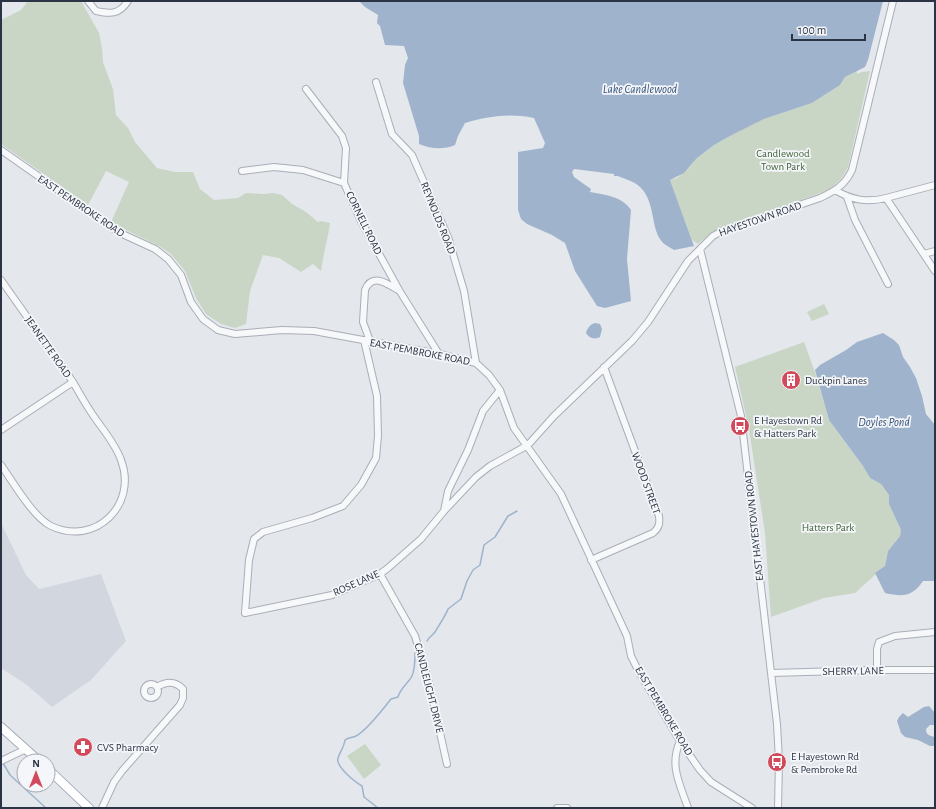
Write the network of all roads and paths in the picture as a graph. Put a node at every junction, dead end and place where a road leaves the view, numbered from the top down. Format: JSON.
{"nodes":[{"id":1,"x":88,"y":1,"type":"edge"},
{"id":2,"x":128,"y":1,"type":"edge"},
{"id":3,"x":892,"y":1,"type":"edge"},
{"id":4,"x":376,"y":82,"type":"dead end"},
{"id":5,"x":306,"y":89,"type":"dead end"},
{"id":6,"x":1,"y":150,"type":"edge"},
{"id":7,"x":242,"y":171,"type":"dead end"},
{"id":8,"x":344,"y":182,"type":"junction"},
{"id":9,"x":935,"y":185,"type":"edge"},
{"id":10,"x":835,"y":190,"type":"junction"},
{"id":11,"x":847,"y":197,"type":"junction"},
{"id":12,"x":886,"y":198,"type":"junction"},
{"id":13,"x":700,"y":249,"type":"junction"},
{"id":14,"x":935,"y":251,"type":"edge"},
{"id":15,"x":924,"y":254,"type":"junction"},
{"id":16,"x":935,"y":271,"type":"edge"},
{"id":17,"x":1,"y":280,"type":"edge"},
{"id":18,"x":888,"y":284,"type":"dead end"},
{"id":19,"x":399,"y":290,"type":"junction"},
{"id":20,"x":367,"y":341,"type":"junction"},
{"id":21,"x":439,"y":354,"type":"junction"},
{"id":22,"x":476,"y":363,"type":"junction"},
{"id":23,"x":604,"y":368,"type":"junction"},
{"id":24,"x":73,"y":382,"type":"junction"},
{"id":25,"x":500,"y":390,"type":"junction"},
{"id":26,"x":1,"y":430,"type":"edge"},
{"id":27,"x":528,"y":445,"type":"junction"},
{"id":28,"x":1,"y":465,"type":"edge"},
{"id":29,"x":444,"y":511,"type":"junction"},
{"id":30,"x":591,"y":560,"type":"junction"},
{"id":31,"x":380,"y":574,"type":"junction"},
{"id":32,"x":935,"y":632,"type":"edge"},
{"id":33,"x":878,"y":670,"type":"junction"},
{"id":34,"x":935,"y":670,"type":"edge"},
{"id":35,"x":771,"y":673,"type":"junction"},
{"id":36,"x":157,"y":687,"type":"dead end"},
{"id":37,"x":1,"y":727,"type":"edge"},
{"id":38,"x":680,"y":741,"type":"junction"},
{"id":39,"x":26,"y":749,"type":"junction"},
{"id":40,"x":30,"y":753,"type":"edge"},
{"id":41,"x":1,"y":761,"type":"edge"},
{"id":42,"x":447,"y":764,"type":"dead end"},
{"id":43,"x":56,"y":777,"type":"edge"},
{"id":44,"x":89,"y":808,"type":"edge"},
{"id":45,"x":102,"y":808,"type":"edge"},
{"id":46,"x":557,"y":808,"type":"edge"},
{"id":47,"x":567,"y":808,"type":"edge"},
{"id":48,"x":688,"y":808,"type":"edge"},
{"id":49,"x":752,"y":808,"type":"edge"},
{"id":50,"x":778,"y":808,"type":"edge"}],
"edges":[{"from":1,"to":2,"type":"street"},
{"from":3,"to":10,"type":"street","name":"HAYESTOWN ROAD"},
{"from":4,"to":22,"type":"street","name":"REYNOLDS ROAD"},
{"from":5,"to":8,"type":"street","name":"CORNELL ROAD"},
{"from":6,"to":20,"type":"street","name":"EAST PEMBROKE ROAD"},
{"from":7,"to":8,"type":"street"},
{"from":8,"to":19,"type":"street","name":"CORNELL ROAD"},
{"from":9,"to":12,"type":"street"},
{"from":10,"to":11,"type":"street"},
{"from":10,"to":13,"type":"street","name":"HAYESTOWN ROAD"},
{"from":11,"to":12,"type":"street"},
{"from":11,"to":18,"type":"street"},
{"from":12,"to":15,"type":"street"},
{"from":13,"to":23,"type":"street","name":"HAYESTOWN ROAD"},
{"from":13,"to":35,"type":"street","name":"EAST HAYESTOWN ROAD"},
{"from":14,"to":15,"type":"street"},
{"from":15,"to":16,"type":"street"},
{"from":17,"to":24,"type":"street","name":"JEANETTE ROAD"},
{"from":19,"to":20,"type":"street"},
{"from":19,"to":21,"type":"street","name":"CORNELL ROAD"},
{"from":20,"to":21,"type":"street","name":"EAST PEMBROKE ROAD"},
{"from":20,"to":31,"type":"street","name":"ROSE LANE"},
{"from":21,"to":22,"type":"street","name":"EAST PEMBROKE ROAD"},
{"from":22,"to":25,"type":"street","name":"EAST PEMBROKE ROAD"},
{"from":23,"to":27,"type":"street","name":"HAYESTOWN ROAD"},
{"from":23,"to":30,"type":"street","name":"WOOD STREET"},
{"from":24,"to":26,"type":"street","name":"JEANETTE ROAD"},
{"from":24,"to":28,"type":"street"},
{"from":25,"to":27,"type":"street","name":"EAST PEMBROKE ROAD"},
{"from":25,"to":29,"type":"street","name":"ROSE LANE"},
{"from":27,"to":29,"type":"street","name":"ROSE LANE"},
{"from":27,"to":30,"type":"street","name":"EAST PEMBROKE ROAD"},
{"from":29,"to":31,"type":"street","name":"ROSE LANE"},
{"from":30,"to":38,"type":"street","name":"EAST PEMBROKE ROAD"},
{"from":31,"to":42,"type":"street","name":"CANDLELIGHT DRIVE"},
{"from":32,"to":33,"type":"street"},
{"from":33,"to":34,"type":"street","name":"SHERRY LANE"},
{"from":33,"to":35,"type":"street","name":"SHERRY LANE"},
{"from":35,"to":50,"type":"street","name":"EAST HAYESTOWN ROAD"},
{"from":36,"to":45,"type":"street"},
{"from":37,"to":39,"type":"main road"},
{"from":38,"to":48,"type":"street"},
{"from":38,"to":49,"type":"street","name":"EAST PEMBROKE ROAD"},
{"from":39,"to":40,"type":"main road"},
{"from":39,"to":41,"type":"street"},
{"from":43,"to":44,"type":"main road"},
{"from":46,"to":47,"type":"street"}]}
